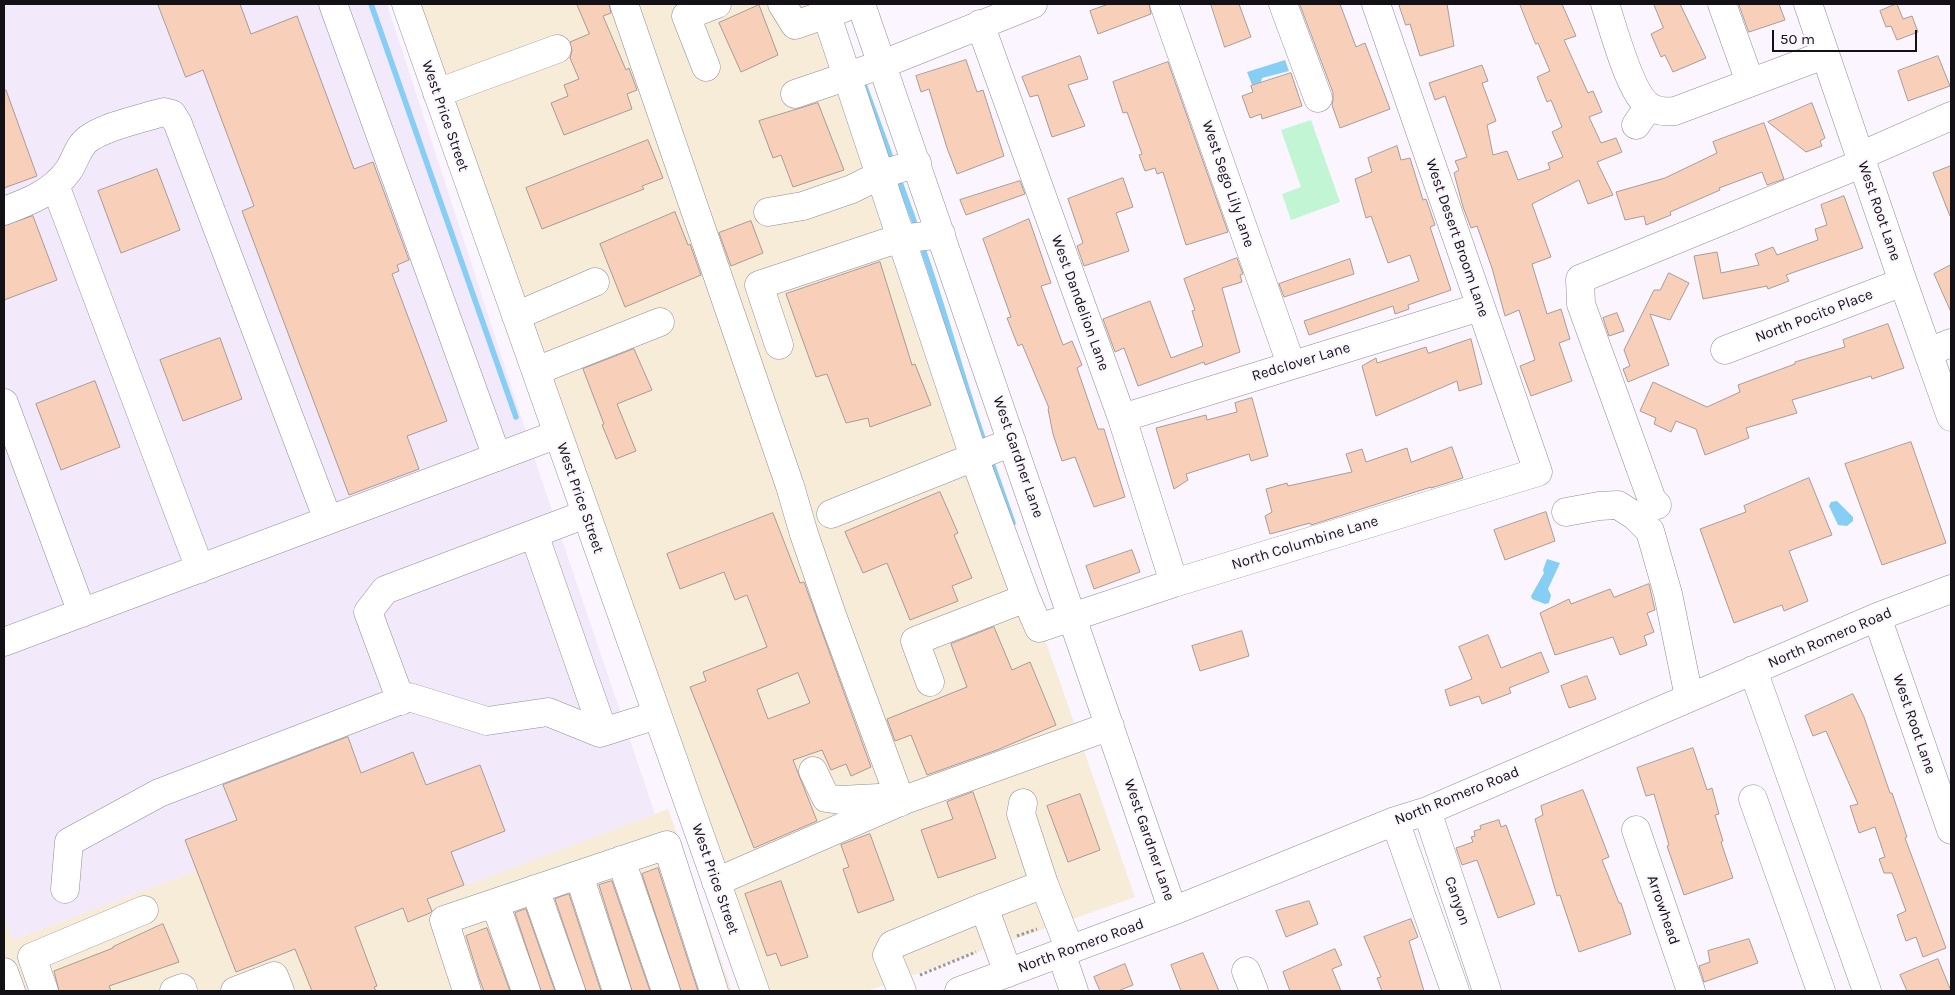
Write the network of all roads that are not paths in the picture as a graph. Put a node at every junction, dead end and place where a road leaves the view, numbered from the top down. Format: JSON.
{"nodes":[{"id":1,"x":333,"y":4,"type":"edge"},
{"id":2,"x":406,"y":4,"type":"edge"},
{"id":3,"x":624,"y":4,"type":"edge"},
{"id":4,"x":717,"y":4,"type":"edge"},
{"id":5,"x":782,"y":4,"type":"edge"},
{"id":6,"x":855,"y":4,"type":"edge"},
{"id":7,"x":862,"y":4,"type":"edge"},
{"id":8,"x":1033,"y":4,"type":"edge"},
{"id":9,"x":1164,"y":4,"type":"edge"},
{"id":10,"x":1283,"y":4,"type":"edge"},
{"id":11,"x":1376,"y":4,"type":"edge"},
{"id":12,"x":1604,"y":4,"type":"edge"},
{"id":13,"x":1722,"y":4,"type":"edge"},
{"id":14,"x":1808,"y":4,"type":"edge"},
{"id":15,"x":825,"y":9,"type":"edge"},
{"id":16,"x":980,"y":24,"type":"junction"},
{"id":17,"x":557,"y":49,"type":"dead end"},
{"id":18,"x":1824,"y":55,"type":"junction"},
{"id":19,"x":883,"y":64,"type":"junction"},
{"id":20,"x":706,"y":67,"type":"dead end"},
{"id":21,"x":847,"y":76,"type":"junction"},
{"id":22,"x":1750,"y":82,"type":"junction"},
{"id":23,"x":438,"y":93,"type":"junction"},
{"id":24,"x":795,"y":94,"type":"dead end"},
{"id":25,"x":1318,"y":98,"type":"dead end"},
{"id":26,"x":1951,"y":116,"type":"edge"},
{"id":27,"x":1862,"y":159,"type":"junction"},
{"id":28,"x":917,"y":163,"type":"junction"},
{"id":29,"x":880,"y":176,"type":"junction"},
{"id":30,"x":55,"y":185,"type":"junction"},
{"id":31,"x":4,"y":211,"type":"edge"},
{"id":32,"x":768,"y":212,"type":"dead end"},
{"id":33,"x":941,"y":234,"type":"junction"},
{"id":34,"x":901,"y":239,"type":"junction"},
{"id":35,"x":595,"y":282,"type":"dead end"},
{"id":36,"x":1903,"y":282,"type":"junction"},
{"id":37,"x":1480,"y":307,"type":"junction"},
{"id":38,"x":516,"y":316,"type":"junction"},
{"id":39,"x":660,"y":322,"type":"dead end"},
{"id":40,"x":779,"y":345,"type":"dead end"},
{"id":41,"x":1940,"y":347,"type":"edge"},
{"id":42,"x":1725,"y":350,"type":"dead end"},
{"id":43,"x":1291,"y":364,"type":"junction"},
{"id":44,"x":536,"y":371,"type":"junction"},
{"id":45,"x":4,"y":403,"type":"edge"},
{"id":46,"x":1951,"y":417,"type":"edge"},
{"id":47,"x":1122,"y":418,"type":"junction"},
{"id":48,"x":558,"y":434,"type":"junction"},
{"id":49,"x":1012,"y":442,"type":"junction"},
{"id":50,"x":497,"y":457,"type":"junction"},
{"id":51,"x":974,"y":457,"type":"junction"},
{"id":52,"x":1538,"y":472,"type":"joint"},
{"id":53,"x":1657,"y":505,"type":"dead end"},
{"id":54,"x":1566,"y":512,"type":"dead end"},
{"id":55,"x":586,"y":514,"type":"junction"},
{"id":56,"x":831,"y":514,"type":"dead end"},
{"id":57,"x":328,"y":520,"type":"junction"},
{"id":58,"x":534,"y":534,"type":"junction"},
{"id":59,"x":200,"y":568,"type":"junction"},
{"id":60,"x":1174,"y":583,"type":"junction"},
{"id":61,"x":1951,"y":589,"type":"edge"},
{"id":62,"x":1026,"y":598,"type":"junction"},
{"id":63,"x":82,"y":613,"type":"junction"},
{"id":64,"x":1072,"y":617,"type":"junction"},
{"id":65,"x":1877,"y":617,"type":"junction"},
{"id":66,"x":4,"y":642,"type":"edge"},
{"id":67,"x":1753,"y":670,"type":"junction"},
{"id":68,"x":930,"y":682,"type":"dead end"},
{"id":69,"x":1689,"y":697,"type":"junction"},
{"id":70,"x":401,"y":701,"type":"junction"},
{"id":71,"x":657,"y":715,"type":"junction"},
{"id":72,"x":1110,"y":726,"type":"junction"},
{"id":73,"x":603,"y":732,"type":"junction"},
{"id":74,"x":813,"y":771,"type":"dead end"},
{"id":75,"x":1753,"y":799,"type":"dead end"},
{"id":76,"x":1023,"y":803,"type":"dead end"},
{"id":77,"x":897,"y":804,"type":"junction"},
{"id":78,"x":1427,"y":811,"type":"junction"},
{"id":79,"x":1396,"y":821,"type":"junction"},
{"id":80,"x":1636,"y":830,"type":"dead end"},
{"id":81,"x":1951,"y":830,"type":"edge"},
{"id":82,"x":621,"y":860,"type":"junction"},
{"id":83,"x":578,"y":875,"type":"junction"},
{"id":84,"x":716,"y":882,"type":"junction"},
{"id":85,"x":1044,"y":884,"type":"junction"},
{"id":86,"x":65,"y":888,"type":"dead end"},
{"id":87,"x":535,"y":889,"type":"junction"},
{"id":88,"x":495,"y":903,"type":"junction"},
{"id":89,"x":984,"y":907,"type":"junction"},
{"id":90,"x":144,"y":910,"type":"dead end"},
{"id":91,"x":1174,"y":911,"type":"junction"},
{"id":92,"x":1065,"y":952,"type":"junction"},
{"id":93,"x":4,"y":972,"type":"edge"},
{"id":94,"x":1008,"y":973,"type":"junction"},
{"id":95,"x":900,"y":987,"type":"edge"},
{"id":96,"x":966,"y":990,"type":"edge"},
{"id":97,"x":11,"y":991,"type":"edge"},
{"id":98,"x":44,"y":991,"type":"edge"},
{"id":99,"x":174,"y":991,"type":"edge"},
{"id":100,"x":183,"y":991,"type":"edge"},
{"id":101,"x":235,"y":991,"type":"edge"},
{"id":102,"x":280,"y":991,"type":"edge"},
{"id":103,"x":467,"y":991,"type":"edge"},
{"id":104,"x":526,"y":991,"type":"edge"},
{"id":105,"x":570,"y":991,"type":"edge"},
{"id":106,"x":617,"y":991,"type":"edge"},
{"id":107,"x":666,"y":991,"type":"edge"},
{"id":108,"x":714,"y":991,"type":"edge"},
{"id":109,"x":755,"y":991,"type":"edge"},
{"id":110,"x":1074,"y":991,"type":"edge"},
{"id":111,"x":1455,"y":991,"type":"edge"},
{"id":112,"x":1487,"y":991,"type":"edge"},
{"id":113,"x":1691,"y":991,"type":"edge"},
{"id":114,"x":1821,"y":991,"type":"edge"},
{"id":115,"x":1867,"y":991,"type":"edge"}],
"edges":[{"from":1,"to":50,"type":"street"},
{"from":2,"to":23,"type":"street","name":"West Price Street"},
{"from":3,"to":77,"type":"street"},
{"from":4,"to":20,"type":"street"},
{"from":5,"to":15,"type":"street"},
{"from":6,"to":15,"type":"street"},
{"from":7,"to":19,"type":"street","name":"West Gardner Lane"},
{"from":8,"to":16,"type":"street"},
{"from":9,"to":43,"type":"street","name":"West Sego Lily Lane"},
{"from":10,"to":25,"type":"street"},
{"from":11,"to":37,"type":"street","name":"West Desert Broom Lane"},
{"from":12,"to":22,"type":"street"},
{"from":13,"to":22,"type":"street"},
{"from":14,"to":18,"type":"street","name":"West Root Lane"},
{"from":15,"to":21,"type":"street"},
{"from":16,"to":19,"type":"street"},
{"from":16,"to":47,"type":"street","name":"West Dandelion Lane"},
{"from":17,"to":23,"type":"street"},
{"from":18,"to":22,"type":"street"},
{"from":18,"to":27,"type":"street","name":"West Root Lane"},
{"from":19,"to":21,"type":"street"},
{"from":19,"to":28,"type":"street","name":"West Gardner Lane"},
{"from":21,"to":24,"type":"street"},
{"from":21,"to":29,"type":"street"},
{"from":23,"to":38,"type":"street","name":"West Price Street"},
{"from":26,"to":27,"type":"street"},
{"from":27,"to":36,"type":"street","name":"West Root Lane"},
{"from":27,"to":53,"type":"street"},
{"from":28,"to":29,"type":"street"},
{"from":28,"to":33,"type":"street","name":"West Gardner Lane"},
{"from":29,"to":32,"type":"street"},
{"from":29,"to":34,"type":"street"},
{"from":30,"to":31,"type":"street"},
{"from":30,"to":57,"type":"street"},
{"from":30,"to":59,"type":"street"},
{"from":33,"to":34,"type":"street"},
{"from":33,"to":49,"type":"street","name":"West Gardner Lane"},
{"from":34,"to":40,"type":"street"},
{"from":34,"to":51,"type":"street"},
{"from":35,"to":38,"type":"street"},
{"from":36,"to":41,"type":"street","name":"West Root Lane"},
{"from":36,"to":42,"type":"street","name":"North Pocito Place"},
{"from":37,"to":43,"type":"street","name":"Redclover Lane"},
{"from":37,"to":52,"type":"street","name":"West Desert Broom Lane"},
{"from":38,"to":44,"type":"street","name":"West Price Street"},
{"from":39,"to":44,"type":"street"},
{"from":41,"to":46,"type":"street","name":"West Root Lane"},
{"from":43,"to":47,"type":"street","name":"Redclover Lane"},
{"from":44,"to":48,"type":"street","name":"West Price Street"},
{"from":45,"to":63,"type":"street"},
{"from":47,"to":60,"type":"street","name":"West Dandelion Lane"},
{"from":48,"to":50,"type":"street"},
{"from":48,"to":55,"type":"street","name":"West Price Street"},
{"from":49,"to":51,"type":"street"},
{"from":49,"to":64,"type":"street","name":"West Gardner Lane"},
{"from":50,"to":57,"type":"street"},
{"from":51,"to":56,"type":"street"},
{"from":51,"to":62,"type":"street"},
{"from":52,"to":60,"type":"street","name":"North Columbine Lane"},
{"from":54,"to":69,"type":"street"},
{"from":55,"to":58,"type":"street"},
{"from":55,"to":71,"type":"street","name":"West Price Street"},
{"from":57,"to":59,"type":"street"},
{"from":58,"to":70,"type":"street"},
{"from":58,"to":73,"type":"street"},
{"from":59,"to":63,"type":"street"},
{"from":60,"to":64,"type":"street","name":"North Columbine Lane"},
{"from":61,"to":65,"type":"street","name":"North Romero Road"},
{"from":62,"to":64,"type":"street","name":"North Columbine Lane"},
{"from":62,"to":68,"type":"street"},
{"from":63,"to":66,"type":"street"},
{"from":64,"to":72,"type":"street","name":"West Gardner Lane"},
{"from":65,"to":67,"type":"street","name":"North Romero Road"},
{"from":65,"to":81,"type":"street","name":"West Root Lane"},
{"from":67,"to":69,"type":"street","name":"North Romero Road"},
{"from":67,"to":115,"type":"street"},
{"from":69,"to":78,"type":"street","name":"North Romero Road"},
{"from":70,"to":73,"type":"street"},
{"from":70,"to":86,"type":"street"},
{"from":71,"to":73,"type":"street"},
{"from":71,"to":84,"type":"street","name":"West Price Street"},
{"from":72,"to":77,"type":"street"},
{"from":72,"to":91,"type":"street","name":"West Gardner Lane"},
{"from":74,"to":77,"type":"street"},
{"from":75,"to":114,"type":"street"},
{"from":76,"to":85,"type":"street"},
{"from":77,"to":84,"type":"street"},
{"from":78,"to":79,"type":"street","name":"North Romero Road"},
{"from":78,"to":112,"type":"street","name":"Canyon"},
{"from":79,"to":91,"type":"street","name":"North Romero Road"},
{"from":79,"to":111,"type":"street"},
{"from":80,"to":113,"type":"street","name":"Arrowhead"},
{"from":82,"to":83,"type":"street"},
{"from":82,"to":107,"type":"street"},
{"from":82,"to":108,"type":"street"},
{"from":83,"to":87,"type":"street"},
{"from":83,"to":106,"type":"street"},
{"from":84,"to":109,"type":"street","name":"West Price Street"},
{"from":85,"to":89,"type":"street"},
{"from":85,"to":92,"type":"street"},
{"from":87,"to":88,"type":"street"},
{"from":87,"to":105,"type":"street"},
{"from":88,"to":103,"type":"street"},
{"from":88,"to":104,"type":"street"},
{"from":89,"to":94,"type":"street"},
{"from":89,"to":95,"type":"street"},
{"from":90,"to":98,"type":"street"},
{"from":91,"to":92,"type":"street","name":"North Romero Road"},
{"from":92,"to":94,"type":"street","name":"North Romero Road"},
{"from":92,"to":110,"type":"street"},
{"from":93,"to":97,"type":"street"},
{"from":94,"to":96,"type":"street","name":"North Romero Road"},
{"from":99,"to":100,"type":"street"},
{"from":101,"to":102,"type":"street"}]}
